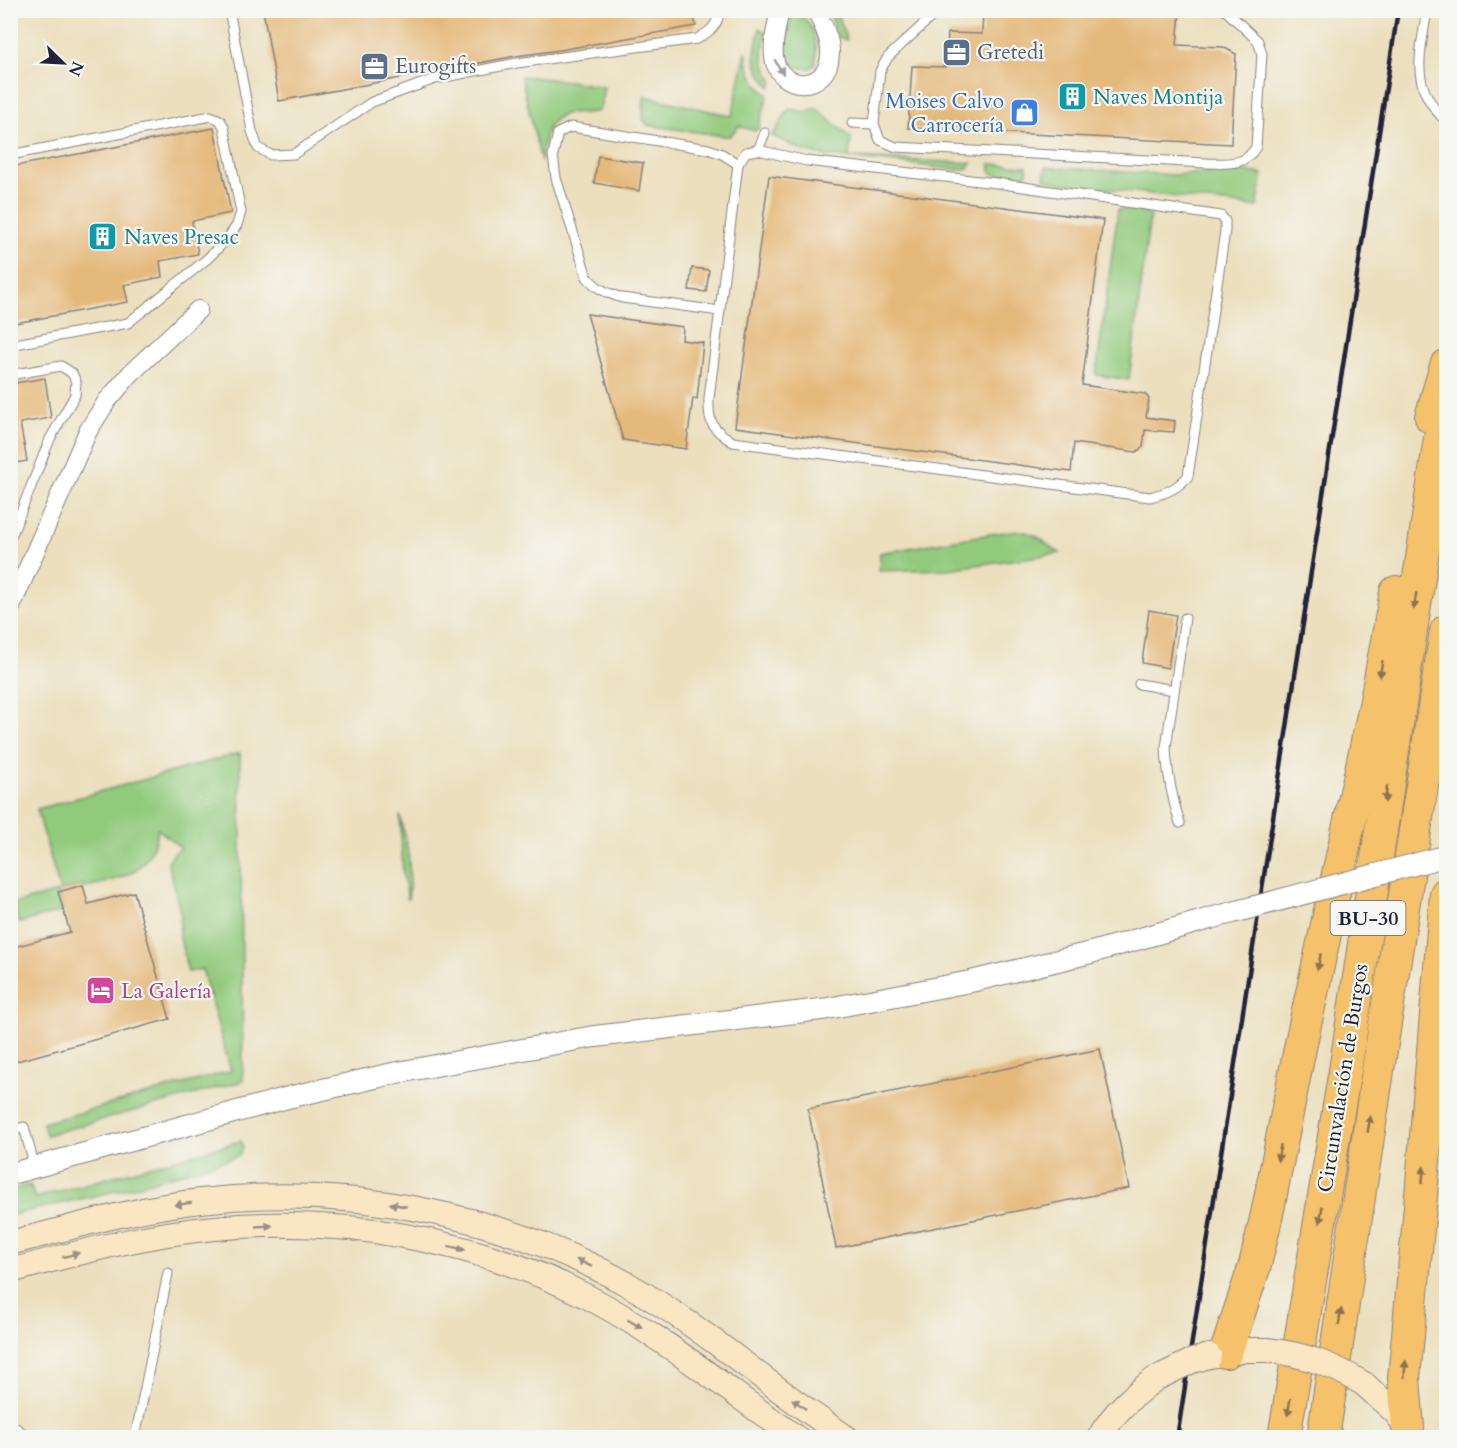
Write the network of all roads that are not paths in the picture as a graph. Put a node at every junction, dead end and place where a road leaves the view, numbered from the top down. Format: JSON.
{"nodes":[{"id":1,"x":229,"y":10,"type":"edge"},
{"id":2,"x":718,"y":10,"type":"edge"},
{"id":3,"x":780,"y":10,"type":"edge"},
{"id":4,"x":816,"y":10,"type":"edge"},
{"id":5,"x":939,"y":10,"type":"edge"},
{"id":6,"x":1225,"y":10,"type":"edge"},
{"id":7,"x":1427,"y":10,"type":"edge"},
{"id":8,"x":1446,"y":120,"type":"edge"},
{"id":9,"x":852,"y":123,"type":"dead end"},
{"id":10,"x":874,"y":124,"type":"junction"},
{"id":11,"x":765,"y":133,"type":"dead end"},
{"id":12,"x":758,"y":150,"type":"junction"},
{"id":13,"x":10,"y":155,"type":"edge"},
{"id":14,"x":738,"y":164,"type":"junction"},
{"id":15,"x":198,"y":310,"type":"dead end"},
{"id":16,"x":720,"y":311,"type":"junction"},
{"id":17,"x":10,"y":345,"type":"edge"},
{"id":18,"x":1446,"y":366,"type":"edge"},
{"id":19,"x":10,"y":375,"type":"edge"},
{"id":20,"x":1446,"y":398,"type":"edge"},
{"id":21,"x":10,"y":539,"type":"edge"},
{"id":22,"x":10,"y":609,"type":"edge"},
{"id":23,"x":1185,"y":618,"type":"dead end"},
{"id":24,"x":1446,"y":631,"type":"edge"},
{"id":25,"x":1139,"y":684,"type":"dead end"},
{"id":26,"x":1174,"y":690,"type":"junction"},
{"id":27,"x":1180,"y":823,"type":"dead end"},
{"id":28,"x":1446,"y":856,"type":"edge"},
{"id":29,"x":1446,"y":894,"type":"edge"},
{"id":30,"x":10,"y":1132,"type":"edge"},
{"id":31,"x":35,"y":1168,"type":"junction"},
{"id":32,"x":10,"y":1174,"type":"edge"},
{"id":33,"x":10,"y":1244,"type":"edge"},
{"id":34,"x":10,"y":1271,"type":"edge"},
{"id":35,"x":168,"y":1273,"type":"dead end"},
{"id":36,"x":1218,"y":1354,"type":"junction"},
{"id":37,"x":10,"y":1424,"type":"edge"},
{"id":38,"x":1411,"y":1433,"type":"edge"},
{"id":39,"x":30,"y":1437,"type":"edge"},
{"id":40,"x":135,"y":1437,"type":"edge"},
{"id":41,"x":797,"y":1437,"type":"edge"},
{"id":42,"x":847,"y":1437,"type":"edge"},
{"id":43,"x":1098,"y":1437,"type":"edge"},
{"id":44,"x":1284,"y":1437,"type":"edge"},
{"id":45,"x":1323,"y":1437,"type":"edge"}],
"edges":[{"from":1,"to":2,"type":"lane"},
{"from":3,"to":4,"type":"street","one_way":true},
{"from":5,"to":10,"type":"lane"},
{"from":6,"to":10,"type":"lane"},
{"from":7,"to":8,"type":"lane"},
{"from":9,"to":10,"type":"lane"},
{"from":11,"to":12,"type":"lane"},
{"from":12,"to":14,"type":"lane"},
{"from":12,"to":16,"type":"lane"},
{"from":13,"to":17,"type":"lane"},
{"from":14,"to":16,"type":"lane"},
{"from":14,"to":16,"type":"lane"},
{"from":15,"to":22,"type":"street"},
{"from":18,"to":36,"type":"highway","one_way":true},
{"from":19,"to":21,"type":"lane"},
{"from":20,"to":44,"type":"highway","name":"Circunvalación de Burgos","number":"BU-30","one_way":true},
{"from":23,"to":26,"type":"lane"},
{"from":45,"to":24,"type":"highway","name":"Circunvalación de Burgos","number":"BU-30","one_way":true},
{"from":25,"to":26,"type":"lane"},
{"from":26,"to":27,"type":"lane"},
{"from":28,"to":31,"type":"street","bridge":true},
{"from":38,"to":29,"type":"highway","one_way":true},
{"from":30,"to":31,"type":"lane"},
{"from":31,"to":32,"type":"street"},
{"from":42,"to":33,"type":"main road","one_way":true},
{"from":34,"to":41,"type":"main road","one_way":true},
{"from":35,"to":40,"type":"lane"},
{"from":36,"to":38,"type":"main road","bridge":true},
{"from":36,"to":43,"type":"main road","bridge":true},
{"from":37,"to":39,"type":"lane"}]}
